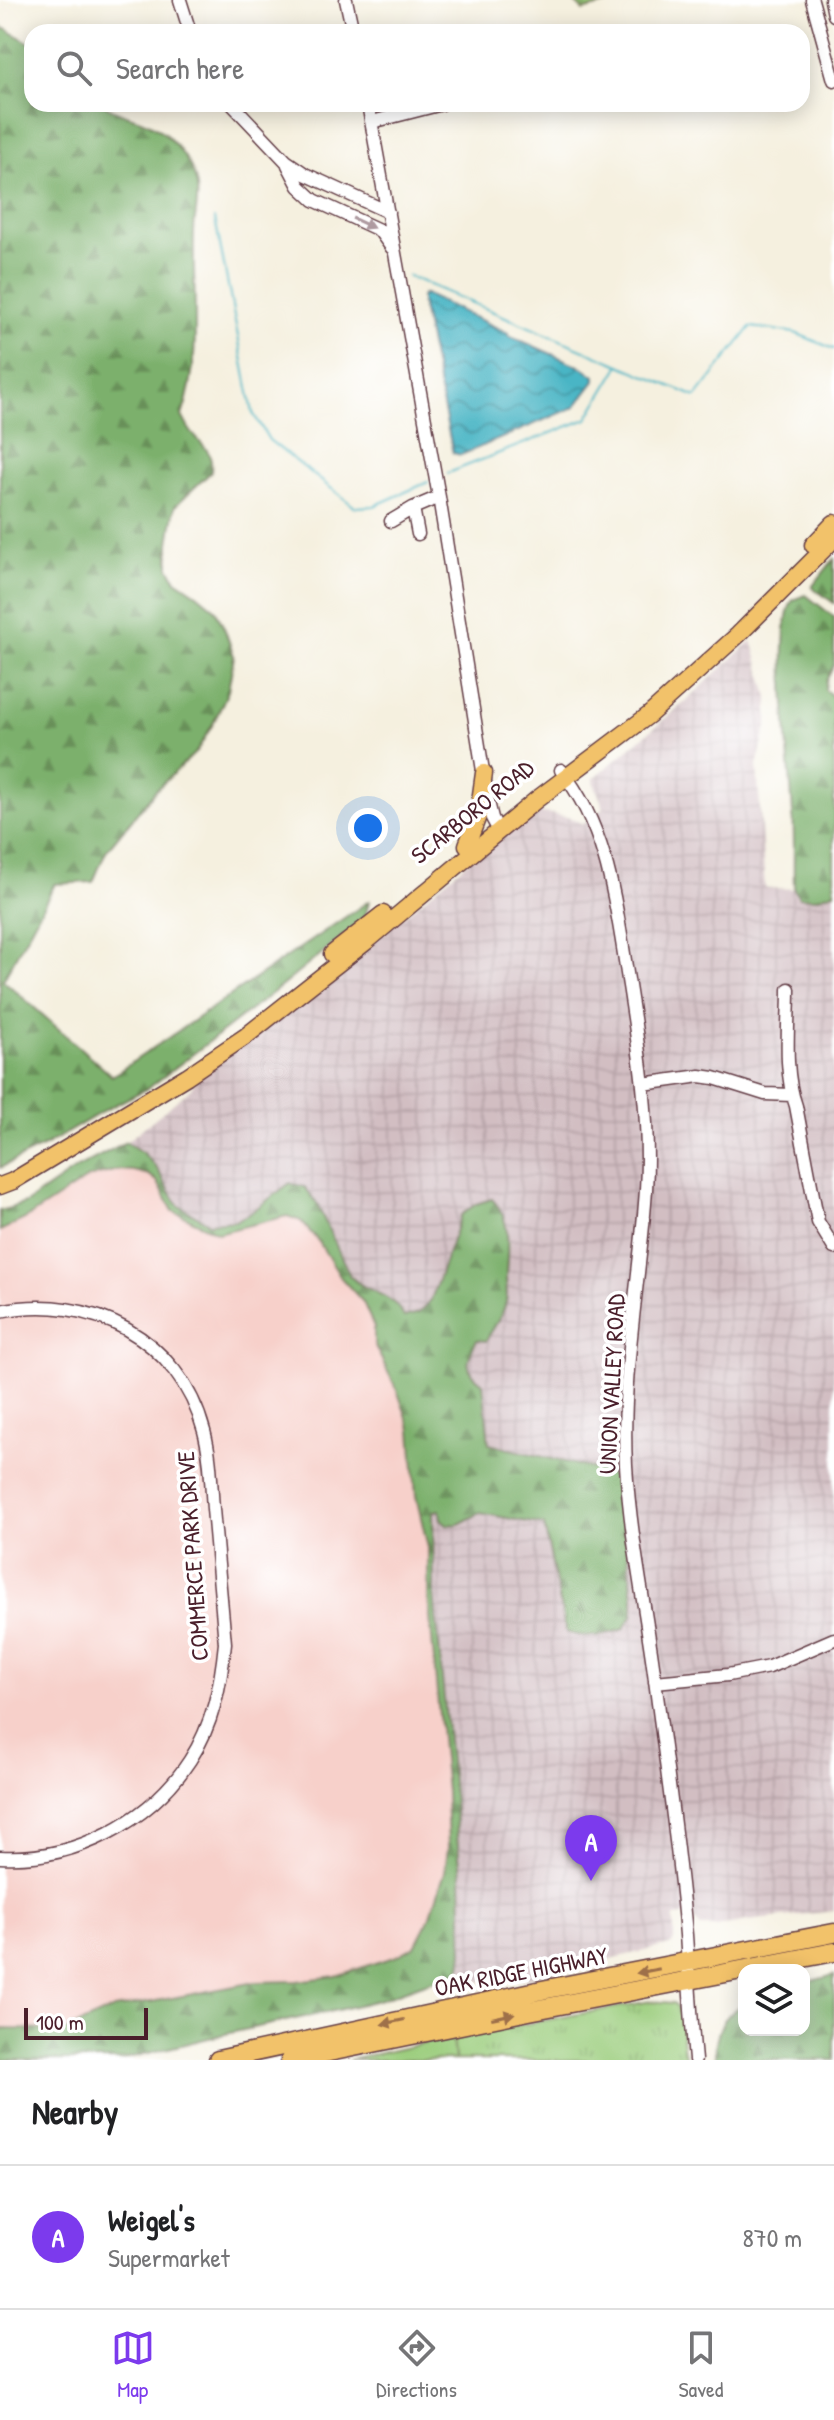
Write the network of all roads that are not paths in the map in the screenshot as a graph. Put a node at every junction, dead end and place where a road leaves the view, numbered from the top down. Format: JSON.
{"nodes":[{"id":1,"x":180,"y":0,"type":"edge"},
{"id":2,"x":346,"y":0,"type":"edge"},
{"id":3,"x":812,"y":0,"type":"edge"},
{"id":4,"x":831,"y":0,"type":"edge"},
{"id":5,"x":834,"y":15,"type":"edge"},
{"id":6,"x":188,"y":24,"type":"edge"},
{"id":7,"x":351,"y":24,"type":"edge"},
{"id":8,"x":834,"y":80,"type":"edge"},
{"id":9,"x":240,"y":112,"type":"edge"},
{"id":10,"x":370,"y":112,"type":"edge"},
{"id":11,"x":411,"y":112,"type":"edge"},
{"id":12,"x":372,"y":122,"type":"junction"},
{"id":13,"x":286,"y":161,"type":"junction"},
{"id":14,"x":388,"y":212,"type":"junction"},
{"id":15,"x":394,"y":250,"type":"junction"},
{"id":16,"x":439,"y":497,"type":"junction"},
{"id":17,"x":413,"y":508,"type":"junction"},
{"id":18,"x":391,"y":521,"type":"dead end"},
{"id":19,"x":834,"y":523,"type":"edge"},
{"id":20,"x":418,"y":534,"type":"dead end"},
{"id":21,"x":834,"y":536,"type":"edge"},
{"id":22,"x":484,"y":773,"type":"junction"},
{"id":23,"x":564,"y":773,"type":"junction"},
{"id":24,"x":496,"y":826,"type":"junction"},
{"id":25,"x":467,"y":845,"type":"junction"},
{"id":26,"x":789,"y":989,"type":"dead end"},
{"id":27,"x":643,"y":1084,"type":"junction"},
{"id":28,"x":792,"y":1095,"type":"junction"},
{"id":29,"x":121,"y":1115,"type":"junction"},
{"id":30,"x":0,"y":1186,"type":"edge"},
{"id":31,"x":834,"y":1248,"type":"edge"},
{"id":32,"x":0,"y":1311,"type":"edge"},
{"id":33,"x":834,"y":1639,"type":"edge"},
{"id":34,"x":655,"y":1682,"type":"junction"},
{"id":35,"x":0,"y":1857,"type":"edge"},
{"id":36,"x":834,"y":1933,"type":"edge"},
{"id":37,"x":834,"y":1952,"type":"edge"},
{"id":38,"x":688,"y":1971,"type":"junction"},
{"id":39,"x":218,"y":2060,"type":"edge"},
{"id":40,"x":290,"y":2060,"type":"edge"},
{"id":41,"x":695,"y":2060,"type":"edge"}],
"edges":[{"from":1,"to":6,"type":"street"},
{"from":2,"to":7,"type":"street"},
{"from":3,"to":8,"type":"street"},
{"from":4,"to":5,"type":"street"},
{"from":9,"to":13,"type":"street"},
{"from":10,"to":12,"type":"street"},
{"from":11,"to":12,"type":"street"},
{"from":12,"to":14,"type":"street"},
{"from":13,"to":14,"type":"street"},
{"from":13,"to":15,"type":"street","one_way":true},
{"from":14,"to":15,"type":"street"},
{"from":15,"to":16,"type":"street"},
{"from":16,"to":17,"type":"street"},
{"from":16,"to":22,"type":"street"},
{"from":17,"to":18,"type":"street"},
{"from":17,"to":20,"type":"street"},
{"from":19,"to":23,"type":"main road","name":"SCARBORO ROAD"},
{"from":21,"to":23,"type":"main road","name":"SCARBORO ROAD"},
{"from":22,"to":24,"type":"street"},
{"from":22,"to":25,"type":"main road"},
{"from":23,"to":24,"type":"main road","name":"SCARBORO ROAD"},
{"from":23,"to":27,"type":"street","name":"UNION VALLEY ROAD"},
{"from":24,"to":25,"type":"main road","name":"SCARBORO ROAD"},
{"from":24,"to":29,"type":"main road","name":"SCARBORO ROAD"},
{"from":25,"to":29,"type":"main road","name":"SCARBORO ROAD"},
{"from":26,"to":28,"type":"street"},
{"from":27,"to":28,"type":"street"},
{"from":27,"to":34,"type":"street","name":"UNION VALLEY ROAD"},
{"from":28,"to":31,"type":"street"},
{"from":29,"to":30,"type":"main road","name":"SCARBORO ROAD"},
{"from":32,"to":35,"type":"street","name":"COMMERCE PARK DRIVE"},
{"from":33,"to":34,"type":"street"},
{"from":34,"to":38,"type":"street","name":"UNION VALLEY ROAD"},
{"from":36,"to":38,"type":"highway","name":"OAK RIDGE HIGHWAY"},
{"from":37,"to":38,"type":"highway","name":"OAK RIDGE HIGHWAY"},
{"from":38,"to":39,"type":"highway","name":"OAK RIDGE HIGHWAY","one_way":true},
{"from":40,"to":38,"type":"highway","name":"OAK RIDGE HIGHWAY","one_way":true},
{"from":38,"to":41,"type":"street","name":"UNION VALLEY ROAD"}]}
